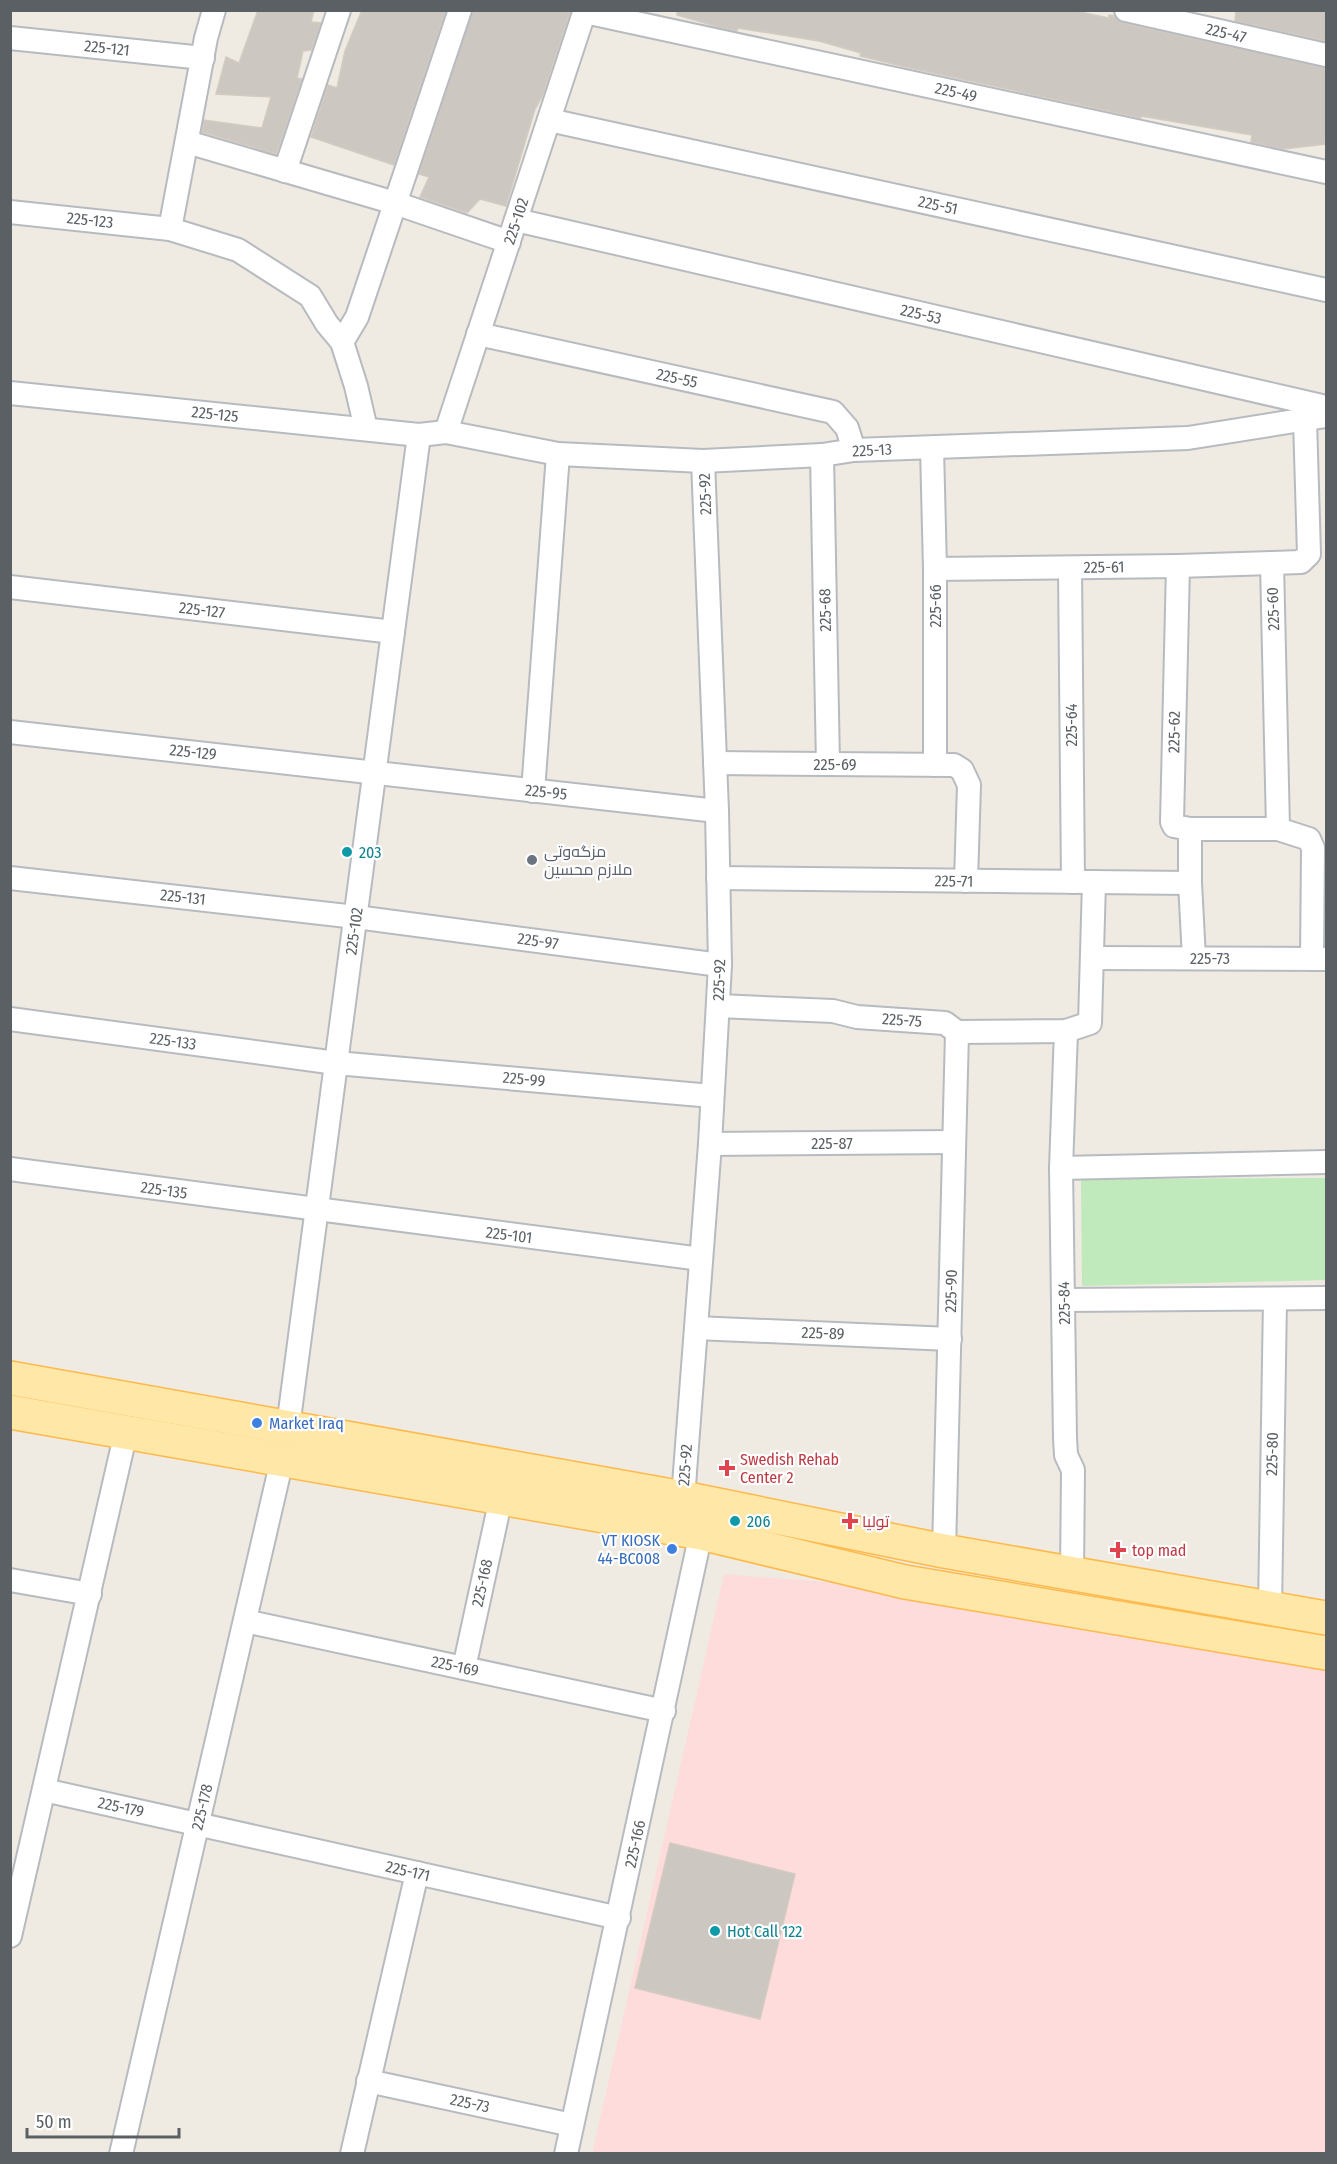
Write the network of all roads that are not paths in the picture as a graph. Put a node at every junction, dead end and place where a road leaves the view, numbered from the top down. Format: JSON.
{"nodes":[{"id":1,"x":213,"y":10,"type":"edge"},
{"id":2,"x":339,"y":10,"type":"edge"},
{"id":3,"x":460,"y":10,"type":"edge"},
{"id":4,"x":1126,"y":10,"type":"edge"},
{"id":5,"x":585,"y":11,"type":"edge"},
{"id":6,"x":10,"y":38,"type":"edge"},
{"id":7,"x":1326,"y":55,"type":"edge"},
{"id":8,"x":203,"y":58,"type":"junction"},
{"id":9,"x":549,"y":120,"type":"junction"},
{"id":10,"x":187,"y":141,"type":"junction"},
{"id":11,"x":285,"y":171,"type":"junction"},
{"id":12,"x":1326,"y":172,"type":"edge"},
{"id":13,"x":395,"y":203,"type":"junction"},
{"id":14,"x":10,"y":212,"type":"edge"},
{"id":15,"x":516,"y":220,"type":"junction"},
{"id":16,"x":170,"y":229,"type":"junction"},
{"id":17,"x":509,"y":242,"type":"junction"},
{"id":18,"x":1326,"y":290,"type":"edge"},
{"id":19,"x":478,"y":334,"type":"junction"},
{"id":20,"x":342,"y":342,"type":"junction"},
{"id":21,"x":10,"y":393,"type":"edge"},
{"id":22,"x":1326,"y":407,"type":"edge"},
{"id":23,"x":1316,"y":418,"type":"edge"},
{"id":24,"x":366,"y":429,"type":"junction"},
{"id":25,"x":446,"y":432,"type":"junction"},
{"id":26,"x":419,"y":435,"type":"junction"},
{"id":27,"x":932,"y":448,"type":"junction"},
{"id":28,"x":854,"y":450,"type":"junction"},
{"id":29,"x":558,"y":454,"type":"junction"},
{"id":30,"x":822,"y":455,"type":"junction"},
{"id":31,"x":704,"y":461,"type":"junction"},
{"id":32,"x":1272,"y":562,"type":"junction"},
{"id":33,"x":1178,"y":566,"type":"junction"},
{"id":34,"x":1070,"y":568,"type":"junction"},
{"id":35,"x":935,"y":569,"type":"junction"},
{"id":36,"x":10,"y":587,"type":"edge"},
{"id":37,"x":393,"y":632,"type":"junction"},
{"id":38,"x":10,"y":732,"type":"edge"},
{"id":39,"x":715,"y":764,"type":"junction"},
{"id":40,"x":828,"y":764,"type":"junction"},
{"id":41,"x":945,"y":765,"type":"junction"},
{"id":42,"x":375,"y":773,"type":"junction"},
{"id":43,"x":533,"y":791,"type":"junction"},
{"id":44,"x":717,"y":811,"type":"junction"},
{"id":45,"x":1190,"y":829,"type":"junction"},
{"id":46,"x":1278,"y":829,"type":"junction"},
{"id":47,"x":10,"y":878,"type":"edge"},
{"id":48,"x":718,"y":878,"type":"junction"},
{"id":49,"x":966,"y":881,"type":"junction"},
{"id":50,"x":1083,"y":882,"type":"junction"},
{"id":51,"x":1190,"y":883,"type":"junction"},
{"id":52,"x":356,"y":917,"type":"junction"},
{"id":53,"x":1093,"y":958,"type":"junction"},
{"id":54,"x":1194,"y":958,"type":"junction"},
{"id":55,"x":1319,"y":959,"type":"edge"},
{"id":56,"x":720,"y":965,"type":"junction"},
{"id":57,"x":718,"y":1006,"type":"junction"},
{"id":58,"x":10,"y":1019,"type":"edge"},
{"id":59,"x":1074,"y":1029,"type":"junction"},
{"id":60,"x":957,"y":1032,"type":"junction"},
{"id":61,"x":336,"y":1063,"type":"junction"},
{"id":62,"x":712,"y":1096,"type":"junction"},
{"id":63,"x":953,"y":1143,"type":"junction"},
{"id":64,"x":710,"y":1144,"type":"junction"},
{"id":65,"x":1326,"y":1162,"type":"edge"},
{"id":66,"x":1061,"y":1168,"type":"junction"},
{"id":67,"x":10,"y":1169,"type":"edge"},
{"id":68,"x":317,"y":1210,"type":"junction"},
{"id":69,"x":701,"y":1259,"type":"junction"},
{"id":70,"x":1326,"y":1298,"type":"edge"},
{"id":71,"x":1275,"y":1299,"type":"junction"},
{"id":72,"x":1064,"y":1300,"type":"junction"},
{"id":73,"x":696,"y":1328,"type":"junction"},
{"id":74,"x":950,"y":1339,"type":"junction"},
{"id":75,"x":10,"y":1378,"type":"edge"},
{"id":76,"x":10,"y":1412,"type":"edge"},
{"id":77,"x":288,"y":1427,"type":"junction"},
{"id":78,"x":126,"y":1432,"type":"junction"},
{"id":79,"x":282,"y":1460,"type":"junction"},
{"id":80,"x":683,"y":1497,"type":"junction"},
{"id":81,"x":501,"y":1498,"type":"junction"},
{"id":82,"x":701,"y":1533,"type":"junction"},
{"id":83,"x":944,"y":1551,"type":"junction"},
{"id":84,"x":1072,"y":1574,"type":"junction"},
{"id":85,"x":10,"y":1580,"type":"edge"},
{"id":86,"x":90,"y":1594,"type":"junction"},
{"id":87,"x":1270,"y":1609,"type":"junction"},
{"id":88,"x":1326,"y":1618,"type":"edge"},
{"id":89,"x":245,"y":1621,"type":"junction"},
{"id":90,"x":1326,"y":1653,"type":"edge"},
{"id":91,"x":464,"y":1668,"type":"junction"},
{"id":92,"x":664,"y":1711,"type":"junction"},
{"id":93,"x":44,"y":1790,"type":"junction"},
{"id":94,"x":198,"y":1824,"type":"junction"},
{"id":95,"x":417,"y":1873,"type":"junction"},
{"id":96,"x":619,"y":1918,"type":"junction"},
{"id":97,"x":10,"y":1936,"type":"edge"},
{"id":98,"x":368,"y":2081,"type":"junction"},
{"id":99,"x":572,"y":2125,"type":"junction"},
{"id":100,"x":121,"y":2154,"type":"edge"},
{"id":101,"x":352,"y":2154,"type":"edge"},
{"id":102,"x":566,"y":2154,"type":"edge"}],
"edges":[{"from":1,"to":8,"type":"street"},
{"from":2,"to":11,"type":"street"},
{"from":3,"to":13,"type":"street"},
{"from":4,"to":7,"type":"street","name":"225-47"},
{"from":5,"to":9,"type":"street","name":"225-102"},
{"from":5,"to":12,"type":"street","name":"225-49"},
{"from":6,"to":8,"type":"street","name":"225-121"},
{"from":8,"to":10,"type":"street"},
{"from":9,"to":15,"type":"street","name":"225-102"},
{"from":9,"to":18,"type":"street","name":"225-51"},
{"from":10,"to":11,"type":"street"},
{"from":10,"to":16,"type":"street"},
{"from":11,"to":13,"type":"street"},
{"from":13,"to":17,"type":"street"},
{"from":13,"to":20,"type":"street"},
{"from":14,"to":16,"type":"street","name":"225-123"},
{"from":15,"to":17,"type":"street","name":"225-102"},
{"from":15,"to":22,"type":"street","name":"225-53"},
{"from":16,"to":20,"type":"street","name":"225-123"},
{"from":17,"to":19,"type":"street","name":"225-102"},
{"from":19,"to":25,"type":"street","name":"225-102"},
{"from":19,"to":28,"type":"street","name":"225-55"},
{"from":20,"to":24,"type":"street"},
{"from":21,"to":24,"type":"street","name":"225-125"},
{"from":23,"to":27,"type":"street","name":"225-13"},
{"from":23,"to":32,"type":"street","name":"225-60"},
{"from":24,"to":26,"type":"street","name":"225-125"},
{"from":25,"to":26,"type":"street","name":"225-13"},
{"from":25,"to":29,"type":"street","name":"225-13"},
{"from":26,"to":37,"type":"street","name":"225-102"},
{"from":27,"to":28,"type":"street","name":"225-13"},
{"from":27,"to":35,"type":"street","name":"225-66"},
{"from":28,"to":30,"type":"street","name":"225-13"},
{"from":29,"to":31,"type":"street","name":"225-13"},
{"from":29,"to":43,"type":"street"},
{"from":30,"to":31,"type":"street","name":"225-13"},
{"from":30,"to":40,"type":"street","name":"225-68"},
{"from":31,"to":39,"type":"street","name":"225-92"},
{"from":32,"to":33,"type":"street","name":"225-61"},
{"from":32,"to":46,"type":"street","name":"225-60"},
{"from":33,"to":34,"type":"street","name":"225-61"},
{"from":33,"to":45,"type":"street","name":"225-62"},
{"from":34,"to":35,"type":"street","name":"225-61"},
{"from":34,"to":50,"type":"street","name":"225-64"},
{"from":35,"to":41,"type":"street","name":"225-66"},
{"from":36,"to":37,"type":"street","name":"225-127"},
{"from":37,"to":42,"type":"street","name":"225-102"},
{"from":38,"to":42,"type":"street","name":"225-129"},
{"from":39,"to":40,"type":"street","name":"225-69"},
{"from":39,"to":44,"type":"street","name":"225-92"},
{"from":40,"to":41,"type":"street","name":"225-69"},
{"from":41,"to":49,"type":"street"},
{"from":42,"to":43,"type":"street","name":"225-95"},
{"from":42,"to":52,"type":"street","name":"225-102"},
{"from":43,"to":44,"type":"street","name":"225-95"},
{"from":44,"to":48,"type":"street","name":"225-92"},
{"from":45,"to":46,"type":"street"},
{"from":45,"to":51,"type":"street"},
{"from":46,"to":55,"type":"street"},
{"from":47,"to":52,"type":"street","name":"225-131"},
{"from":48,"to":49,"type":"street","name":"225-71"},
{"from":48,"to":56,"type":"street","name":"225-92"},
{"from":49,"to":50,"type":"street","name":"225-71"},
{"from":50,"to":51,"type":"street","name":"225-71"},
{"from":50,"to":53,"type":"street","name":"225-64"},
{"from":51,"to":54,"type":"street"},
{"from":52,"to":56,"type":"street","name":"225-97"},
{"from":52,"to":61,"type":"street","name":"225-102"},
{"from":53,"to":54,"type":"street","name":"225-73"},
{"from":53,"to":59,"type":"street","name":"225-84"},
{"from":54,"to":55,"type":"street","name":"225-73"},
{"from":56,"to":57,"type":"street","name":"225-92"},
{"from":57,"to":60,"type":"street","name":"225-75"},
{"from":57,"to":62,"type":"street","name":"225-92"},
{"from":58,"to":61,"type":"street","name":"225-133"},
{"from":59,"to":60,"type":"street","name":"225-75"},
{"from":59,"to":66,"type":"street","name":"225-84"},
{"from":60,"to":63,"type":"street","name":"225-90"},
{"from":61,"to":62,"type":"street","name":"225-99"},
{"from":61,"to":68,"type":"street","name":"225-102"},
{"from":62,"to":64,"type":"street","name":"225-92"},
{"from":63,"to":64,"type":"street","name":"225-87"},
{"from":63,"to":74,"type":"street","name":"225-90"},
{"from":64,"to":69,"type":"street","name":"225-92"},
{"from":65,"to":66,"type":"street"},
{"from":66,"to":72,"type":"street","name":"225-84"},
{"from":67,"to":68,"type":"street","name":"225-135"},
{"from":68,"to":69,"type":"street","name":"225-101"},
{"from":68,"to":77,"type":"street","name":"225-102"},
{"from":69,"to":73,"type":"street","name":"225-92"},
{"from":70,"to":71,"type":"street"},
{"from":71,"to":72,"type":"street"},
{"from":71,"to":87,"type":"street","name":"225-80"},
{"from":72,"to":84,"type":"street","name":"225-84"},
{"from":73,"to":74,"type":"street","name":"225-89"},
{"from":73,"to":80,"type":"street","name":"225-92"},
{"from":74,"to":83,"type":"street","name":"225-90"},
{"from":75,"to":77,"type":"main road"},
{"from":76,"to":78,"type":"main road"},
{"from":77,"to":80,"type":"main road"},
{"from":78,"to":79,"type":"main road"},
{"from":78,"to":86,"type":"street"},
{"from":79,"to":81,"type":"main road"},
{"from":79,"to":89,"type":"street","name":"225-178"},
{"from":80,"to":83,"type":"main road"},
{"from":81,"to":82,"type":"main road"},
{"from":81,"to":91,"type":"street","name":"225-168"},
{"from":82,"to":90,"type":"main road"},
{"from":82,"to":92,"type":"street","name":"225-166"},
{"from":83,"to":84,"type":"main road"},
{"from":84,"to":87,"type":"main road"},
{"from":85,"to":86,"type":"street"},
{"from":86,"to":93,"type":"street"},
{"from":87,"to":88,"type":"main road"},
{"from":89,"to":91,"type":"street","name":"225-169"},
{"from":89,"to":94,"type":"street","name":"225-178"},
{"from":91,"to":92,"type":"street","name":"225-169"},
{"from":92,"to":96,"type":"street","name":"225-166"},
{"from":93,"to":94,"type":"street","name":"225-179"},
{"from":93,"to":97,"type":"street"},
{"from":94,"to":95,"type":"street","name":"225-171"},
{"from":94,"to":100,"type":"street","name":"225-178"},
{"from":95,"to":96,"type":"street","name":"225-171"},
{"from":95,"to":98,"type":"street"},
{"from":96,"to":99,"type":"street","name":"225-166"},
{"from":98,"to":99,"type":"street","name":"225-73"},
{"from":98,"to":101,"type":"street"},
{"from":99,"to":102,"type":"street","name":"225-166"}]}
